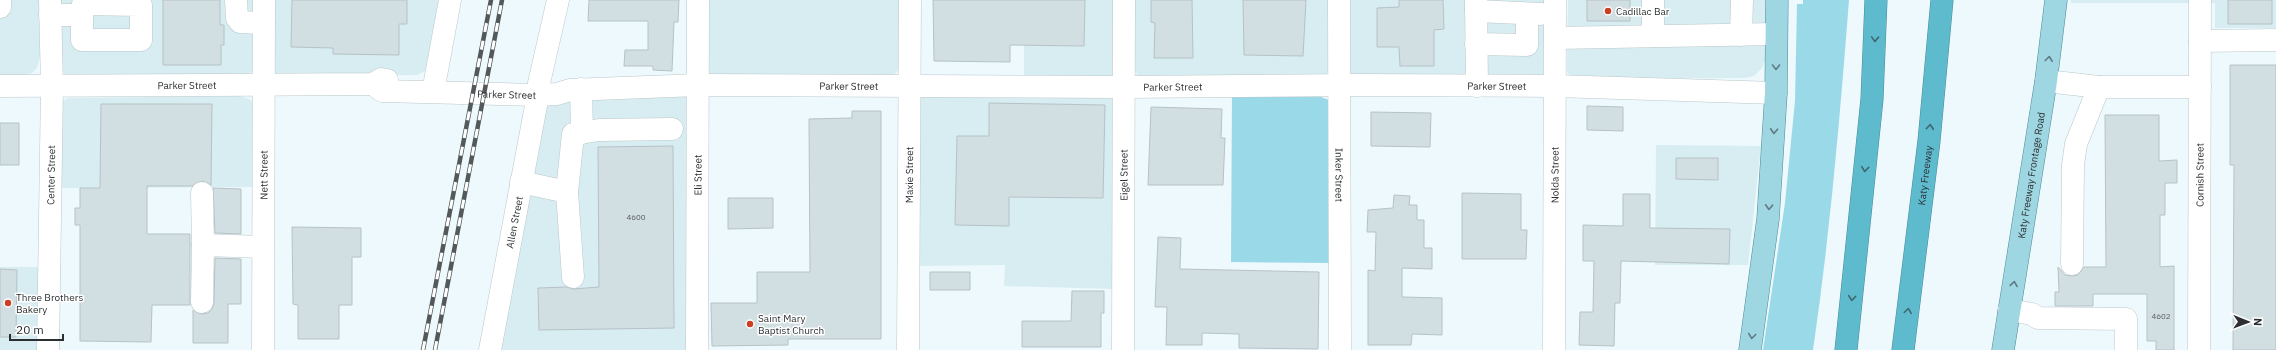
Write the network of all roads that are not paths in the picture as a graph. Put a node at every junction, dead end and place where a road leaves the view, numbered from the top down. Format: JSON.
{"nodes":[{"id":1,"x":0,"y":0,"type":"edge"},
{"id":2,"x":236,"y":0,"type":"edge"},
{"id":3,"x":264,"y":0,"type":"edge"},
{"id":4,"x":450,"y":0,"type":"edge"},
{"id":5,"x":558,"y":0,"type":"edge"},
{"id":6,"x":698,"y":0,"type":"edge"},
{"id":7,"x":910,"y":0,"type":"edge"},
{"id":8,"x":1124,"y":0,"type":"edge"},
{"id":9,"x":1339,"y":0,"type":"edge"},
{"id":10,"x":1653,"y":0,"type":"edge"},
{"id":11,"x":1742,"y":0,"type":"edge"},
{"id":12,"x":1777,"y":0,"type":"edge"},
{"id":13,"x":1876,"y":0,"type":"edge"},
{"id":14,"x":1942,"y":0,"type":"edge"},
{"id":15,"x":2056,"y":0,"type":"edge"},
{"id":16,"x":2200,"y":0,"type":"edge"},
{"id":17,"x":1476,"y":6,"type":"edge"},
{"id":18,"x":0,"y":7,"type":"edge"},
{"id":19,"x":50,"y":7,"type":"edge"},
{"id":20,"x":1555,"y":7,"type":"edge"},
{"id":21,"x":1527,"y":14,"type":"junction"},
{"id":22,"x":82,"y":15,"type":"dead end"},
{"id":23,"x":264,"y":23,"type":"junction"},
{"id":24,"x":1776,"y":34,"type":"junction"},
{"id":25,"x":1742,"y":35,"type":"junction"},
{"id":26,"x":1653,"y":36,"type":"junction"},
{"id":27,"x":1555,"y":38,"type":"junction"},
{"id":28,"x":2276,"y":40,"type":"edge"},
{"id":29,"x":2200,"y":41,"type":"junction"},
{"id":30,"x":1476,"y":44,"type":"junction"},
{"id":31,"x":436,"y":81,"type":"junction"},
{"id":32,"x":2046,"y":81,"type":"junction"},
{"id":33,"x":373,"y":84,"type":"junction"},
{"id":34,"x":698,"y":85,"type":"junction"},
{"id":35,"x":1340,"y":85,"type":"junction"},
{"id":36,"x":0,"y":86,"type":"edge"},
{"id":37,"x":52,"y":86,"type":"junction"},
{"id":38,"x":264,"y":86,"type":"junction"},
{"id":39,"x":1477,"y":86,"type":"junction"},
{"id":40,"x":1555,"y":86,"type":"junction"},
{"id":41,"x":910,"y":87,"type":"junction"},
{"id":42,"x":1124,"y":87,"type":"junction"},
{"id":43,"x":2099,"y":87,"type":"junction"},
{"id":44,"x":2200,"y":87,"type":"junction"},
{"id":45,"x":539,"y":89,"type":"junction"},
{"id":46,"x":576,"y":89,"type":"junction"},
{"id":47,"x":1776,"y":93,"type":"junction"},
{"id":48,"x":672,"y":129,"type":"dead end"},
{"id":49,"x":582,"y":133,"type":"junction"},
{"id":50,"x":521,"y":182,"type":"junction"},
{"id":51,"x":567,"y":192,"type":"junction"},
{"id":52,"x":202,"y":193,"type":"dead end"},
{"id":53,"x":203,"y":245,"type":"junction"},
{"id":54,"x":263,"y":247,"type":"junction"},
{"id":55,"x":2072,"y":264,"type":"dead end"},
{"id":56,"x":573,"y":277,"type":"dead end"},
{"id":57,"x":202,"y":302,"type":"dead end"},
{"id":58,"x":2010,"y":310,"type":"junction"},
{"id":59,"x":48,"y":350,"type":"edge"},
{"id":60,"x":263,"y":350,"type":"edge"},
{"id":61,"x":490,"y":350,"type":"edge"},
{"id":62,"x":697,"y":350,"type":"edge"},
{"id":63,"x":908,"y":350,"type":"edge"},
{"id":64,"x":1123,"y":350,"type":"edge"},
{"id":65,"x":1340,"y":350,"type":"edge"},
{"id":66,"x":1554,"y":350,"type":"edge"},
{"id":67,"x":1750,"y":350,"type":"edge"},
{"id":68,"x":1846,"y":350,"type":"edge"},
{"id":69,"x":1903,"y":350,"type":"edge"},
{"id":70,"x":2003,"y":350,"type":"edge"},
{"id":71,"x":2126,"y":350,"type":"edge"},
{"id":72,"x":2199,"y":350,"type":"edge"}],
"edges":[{"from":1,"to":18,"type":"street"},
{"from":2,"to":23,"type":"street"},
{"from":3,"to":23,"type":"street","name":"Nett Street"},
{"from":4,"to":31,"type":"street"},
{"from":5,"to":45,"type":"street","name":"Allen Street"},
{"from":6,"to":34,"type":"street","name":"Eli Street"},
{"from":7,"to":41,"type":"street","name":"Maxie Street"},
{"from":8,"to":42,"type":"street","name":"Eigel Street"},
{"from":9,"to":35,"type":"street","name":"Inker Street"},
{"from":10,"to":26,"type":"street"},
{"from":11,"to":25,"type":"street"},
{"from":12,"to":24,"type":"main road"},
{"from":13,"to":68,"type":"highway","one_way":true},
{"from":69,"to":14,"type":"highway","name":"Katy Freeway","one_way":true},
{"from":32,"to":15,"type":"main road","name":"Katy Freeway Frontage Road","one_way":true},
{"from":16,"to":29,"type":"street","name":"Cornish Street"},
{"from":17,"to":21,"type":"street"},
{"from":17,"to":30,"type":"street"},
{"from":19,"to":22,"type":"street"},
{"from":19,"to":37,"type":"street","name":"Center Street"},
{"from":20,"to":21,"type":"street"},
{"from":20,"to":27,"type":"street","name":"Nolda Street"},
{"from":21,"to":30,"type":"street"},
{"from":23,"to":38,"type":"street","name":"Nett Street"},
{"from":24,"to":25,"type":"street"},
{"from":24,"to":47,"type":"main road","one_way":true},
{"from":25,"to":26,"type":"street"},
{"from":26,"to":27,"type":"street"},
{"from":27,"to":40,"type":"street","name":"Nolda Street"},
{"from":28,"to":29,"type":"street"},
{"from":29,"to":44,"type":"street","name":"Cornish Street"},
{"from":30,"to":39,"type":"street"},
{"from":31,"to":33,"type":"street","name":"Parker Street"},
{"from":31,"to":45,"type":"street","name":"Parker Street"},
{"from":32,"to":43,"type":"street"},
{"from":58,"to":32,"type":"main road","name":"Katy Freeway Frontage Road","one_way":true},
{"from":33,"to":38,"type":"street","name":"Parker Street"},
{"from":33,"to":45,"type":"street","name":"Parker Street"},
{"from":34,"to":41,"type":"street","name":"Parker Street"},
{"from":34,"to":46,"type":"street","name":"Parker Street"},
{"from":34,"to":62,"type":"street","name":"Eli Street"},
{"from":35,"to":39,"type":"street","name":"Parker Street"},
{"from":35,"to":42,"type":"street","name":"Parker Street"},
{"from":35,"to":65,"type":"street","name":"Inker Street"},
{"from":36,"to":37,"type":"street","name":"Parker Street"},
{"from":37,"to":38,"type":"street","name":"Parker Street"},
{"from":37,"to":59,"type":"street","name":"Center Street"},
{"from":38,"to":54,"type":"street","name":"Nett Street"},
{"from":39,"to":40,"type":"street","name":"Parker Street"},
{"from":40,"to":47,"type":"street","name":"Parker Street"},
{"from":40,"to":66,"type":"street","name":"Nolda Street"},
{"from":41,"to":42,"type":"street","name":"Parker Street"},
{"from":41,"to":63,"type":"street","name":"Maxie Street"},
{"from":42,"to":64,"type":"street","name":"Eigel Street"},
{"from":43,"to":44,"type":"street"},
{"from":43,"to":55,"type":"street"},
{"from":44,"to":72,"type":"street","name":"Cornish Street"},
{"from":45,"to":46,"type":"street","name":"Parker Street"},
{"from":45,"to":50,"type":"street","name":"Allen Street"},
{"from":46,"to":49,"type":"street"},
{"from":47,"to":67,"type":"main road","one_way":true},
{"from":48,"to":49,"type":"street"},
{"from":49,"to":51,"type":"street"},
{"from":50,"to":51,"type":"street"},
{"from":50,"to":61,"type":"street","name":"Allen Street"},
{"from":51,"to":56,"type":"street"},
{"from":52,"to":53,"type":"street"},
{"from":53,"to":54,"type":"street"},
{"from":53,"to":57,"type":"street"},
{"from":54,"to":60,"type":"street","name":"Nett Street"},
{"from":58,"to":70,"type":"main road","name":"Katy Freeway Frontage Road"},
{"from":58,"to":71,"type":"street"}]}
